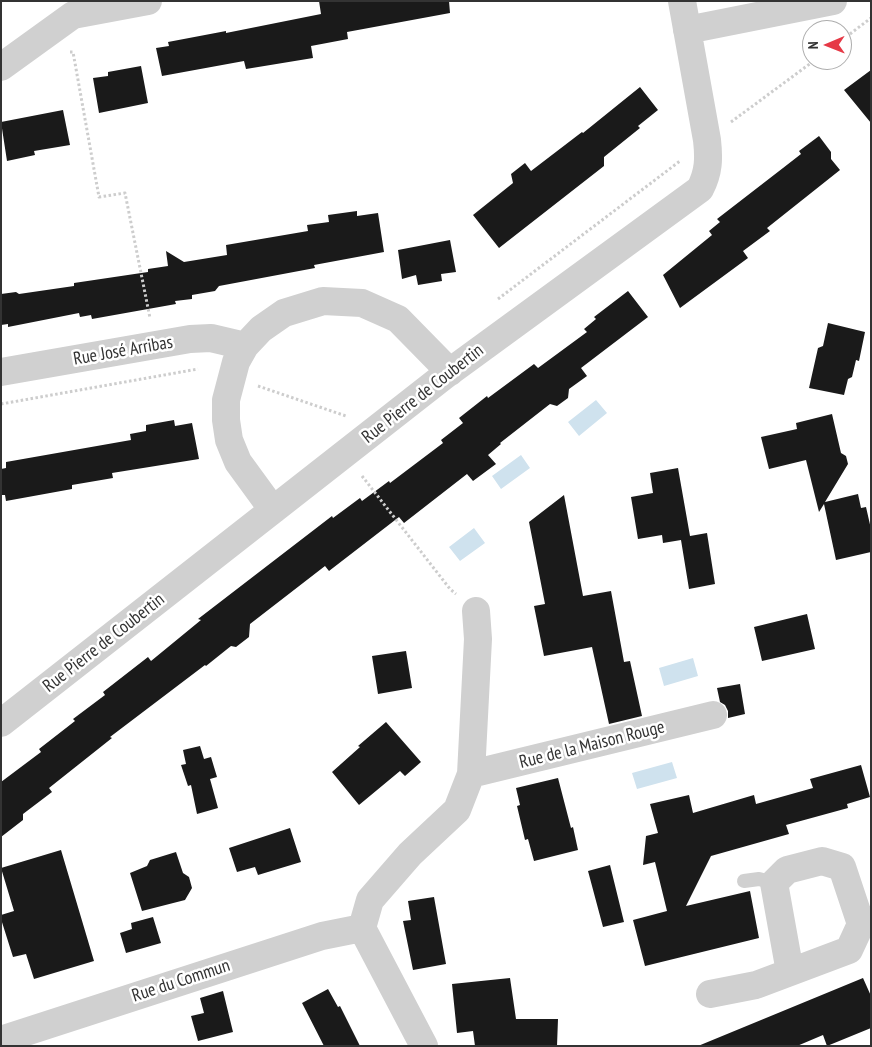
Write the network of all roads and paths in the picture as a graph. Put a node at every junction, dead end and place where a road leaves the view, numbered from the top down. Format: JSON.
{"nodes":[{"id":1,"x":148,"y":1,"type":"edge"},
{"id":2,"x":682,"y":1,"type":"edge"},
{"id":3,"x":833,"y":1,"type":"edge"},
{"id":4,"x":871,"y":18,"type":"edge"},
{"id":5,"x":688,"y":30,"type":"junction"},
{"id":6,"x":852,"y":32,"type":"edge"},
{"id":7,"x":32,"y":45,"type":"junction"},
{"id":8,"x":1,"y":67,"type":"edge"},
{"id":9,"x":151,"y":324,"type":"dead end"},
{"id":10,"x":190,"y":339,"type":"junction"},
{"id":11,"x":245,"y":346,"type":"junction"},
{"id":12,"x":195,"y":369,"type":"junction"},
{"id":13,"x":1,"y":372,"type":"edge"},
{"id":14,"x":450,"y":372,"type":"junction"},
{"id":15,"x":232,"y":382,"type":"junction"},
{"id":16,"x":1,"y":404,"type":"edge"},
{"id":17,"x":347,"y":417,"type":"dead end"},
{"id":18,"x":345,"y":454,"type":"junction"},
{"id":19,"x":273,"y":510,"type":"junction"},
{"id":20,"x":476,"y":611,"type":"joint"},
{"id":21,"x":713,"y":715,"type":"dead end"},
{"id":22,"x":1,"y":723,"type":"edge"},
{"id":23,"x":471,"y":774,"type":"junction"},
{"id":24,"x":744,"y":881,"type":"dead end"},
{"id":25,"x":774,"y":883,"type":"junction"},
{"id":26,"x":866,"y":922,"type":"edge"},
{"id":27,"x":362,"y":928,"type":"junction"},
{"id":28,"x":790,"y":972,"type":"junction"},
{"id":29,"x":710,"y":994,"type":"dead end"},
{"id":30,"x":1,"y":1040,"type":"edge"},
{"id":31,"x":424,"y":1046,"type":"edge"}],
"edges":[{"from":1,"to":7,"type":"street"},
{"from":2,"to":5,"type":"street","name":"Rue Pierre de Coubertin"},
{"from":3,"to":5,"type":"street"},
{"from":4,"to":6,"type":"path"},
{"from":5,"to":14,"type":"street","name":"Rue Pierre de Coubertin"},
{"from":7,"to":8,"type":"street"},
{"from":7,"to":9,"type":"path"},
{"from":10,"to":11,"type":"street","name":"Rue José Arribas"},
{"from":10,"to":12,"type":"path"},
{"from":10,"to":13,"type":"street","name":"Rue José Arribas"},
{"from":11,"to":14,"type":"street"},
{"from":11,"to":15,"type":"street"},
{"from":12,"to":15,"type":"path"},
{"from":12,"to":16,"type":"path"},
{"from":14,"to":18,"type":"street","name":"Rue Pierre de Coubertin"},
{"from":15,"to":17,"type":"path"},
{"from":15,"to":19,"type":"street"},
{"from":18,"to":19,"type":"street","name":"Rue Pierre de Coubertin"},
{"from":18,"to":20,"type":"path"},
{"from":19,"to":22,"type":"street","name":"Rue Pierre de Coubertin"},
{"from":20,"to":23,"type":"street"},
{"from":21,"to":23,"type":"street","name":"Rue de la Maison Rouge"},
{"from":23,"to":27,"type":"street"},
{"from":24,"to":25,"type":"lane"},
{"from":25,"to":26,"type":"street"},
{"from":25,"to":28,"type":"street"},
{"from":26,"to":28,"type":"street"},
{"from":27,"to":30,"type":"street","name":"Rue du Commun"},
{"from":27,"to":31,"type":"street"},
{"from":28,"to":29,"type":"street"}]}
